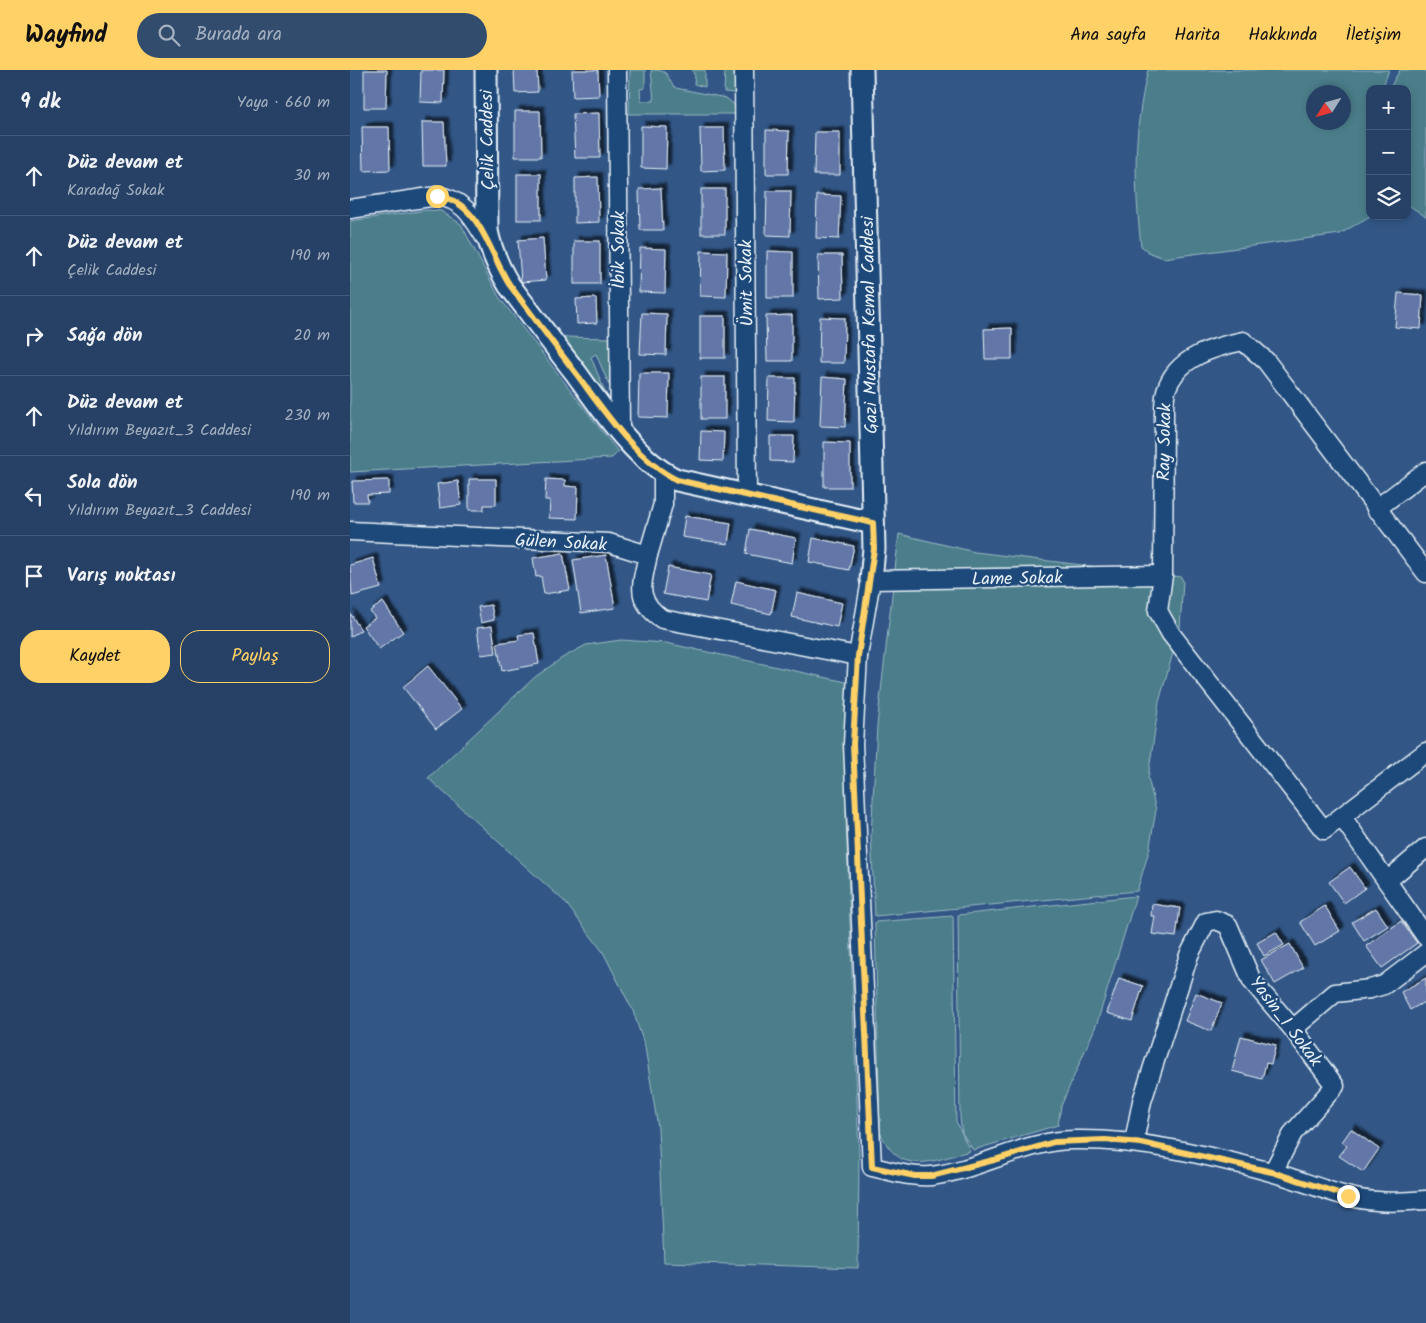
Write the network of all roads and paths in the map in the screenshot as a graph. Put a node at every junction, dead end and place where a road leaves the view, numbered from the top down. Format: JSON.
{"nodes":[{"id":1,"x":486,"y":70,"type":"edge"},
{"id":2,"x":617,"y":70,"type":"edge"},
{"id":3,"x":744,"y":70,"type":"edge"},
{"id":4,"x":862,"y":70,"type":"edge"},
{"id":5,"x":350,"y":209,"type":"edge"},
{"id":6,"x":490,"y":245,"type":"junction"},
{"id":7,"x":620,"y":429,"type":"junction"},
{"id":8,"x":1426,"y":470,"type":"edge"},
{"id":9,"x":663,"y":473,"type":"junction"},
{"id":10,"x":747,"y":496,"type":"junction"},
{"id":11,"x":1376,"y":509,"type":"junction"},
{"id":12,"x":873,"y":523,"type":"junction"},
{"id":13,"x":350,"y":531,"type":"edge"},
{"id":14,"x":648,"y":555,"type":"junction"},
{"id":15,"x":1426,"y":573,"type":"edge"},
{"id":16,"x":1163,"y":575,"type":"junction"},
{"id":17,"x":870,"y":580,"type":"junction"},
{"id":18,"x":858,"y":656,"type":"junction"},
{"id":19,"x":1426,"y":752,"type":"edge"},
{"id":20,"x":1342,"y":816,"type":"junction"},
{"id":21,"x":1426,"y":848,"type":"edge"},
{"id":22,"x":1387,"y":881,"type":"junction"},
{"id":23,"x":1426,"y":937,"type":"edge"},
{"id":24,"x":1426,"y":953,"type":"edge"},
{"id":25,"x":1293,"y":1029,"type":"junction"},
{"id":26,"x":1134,"y":1142,"type":"junction"},
{"id":27,"x":1272,"y":1172,"type":"junction"},
{"id":28,"x":1426,"y":1200,"type":"edge"}],
"edges":[{"from":1,"to":6,"type":"street","name":"Çelik Caddesi"},
{"from":2,"to":7,"type":"street","name":"İbik Sokak"},
{"from":3,"to":10,"type":"street","name":"Ümit Sokak"},
{"from":4,"to":12,"type":"street","name":"Gazi Mustafa Kemal Caddesi"},
{"from":5,"to":6,"type":"street"},
{"from":6,"to":7,"type":"street","name":"Çelik Caddesi"},
{"from":7,"to":9,"type":"street","name":"Çelik Caddesi"},
{"from":8,"to":11,"type":"street"},
{"from":9,"to":10,"type":"street","name":"Çelik Caddesi"},
{"from":9,"to":14,"type":"street"},
{"from":10,"to":12,"type":"street","name":"Çelik Caddesi"},
{"from":11,"to":15,"type":"street","name":"Ray Sokak"},
{"from":11,"to":16,"type":"street","name":"Ray Sokak"},
{"from":12,"to":17,"type":"street","name":"Gazi Mustafa Kemal Caddesi"},
{"from":13,"to":14,"type":"street","name":"Gülen Sokak"},
{"from":14,"to":18,"type":"street"},
{"from":16,"to":17,"type":"street","name":"Lame Sokak"},
{"from":16,"to":20,"type":"street","name":"Ray Sokak"},
{"from":17,"to":18,"type":"street"},
{"from":18,"to":26,"type":"street"},
{"from":19,"to":20,"type":"street"},
{"from":20,"to":22,"type":"street"},
{"from":21,"to":22,"type":"street"},
{"from":22,"to":23,"type":"street"},
{"from":24,"to":25,"type":"street"},
{"from":25,"to":26,"type":"street","name":"Yasin_1 Sokak"},
{"from":25,"to":27,"type":"street","name":"Yasin_1 Sokak"},
{"from":26,"to":27,"type":"street"},
{"from":27,"to":28,"type":"street"}]}
